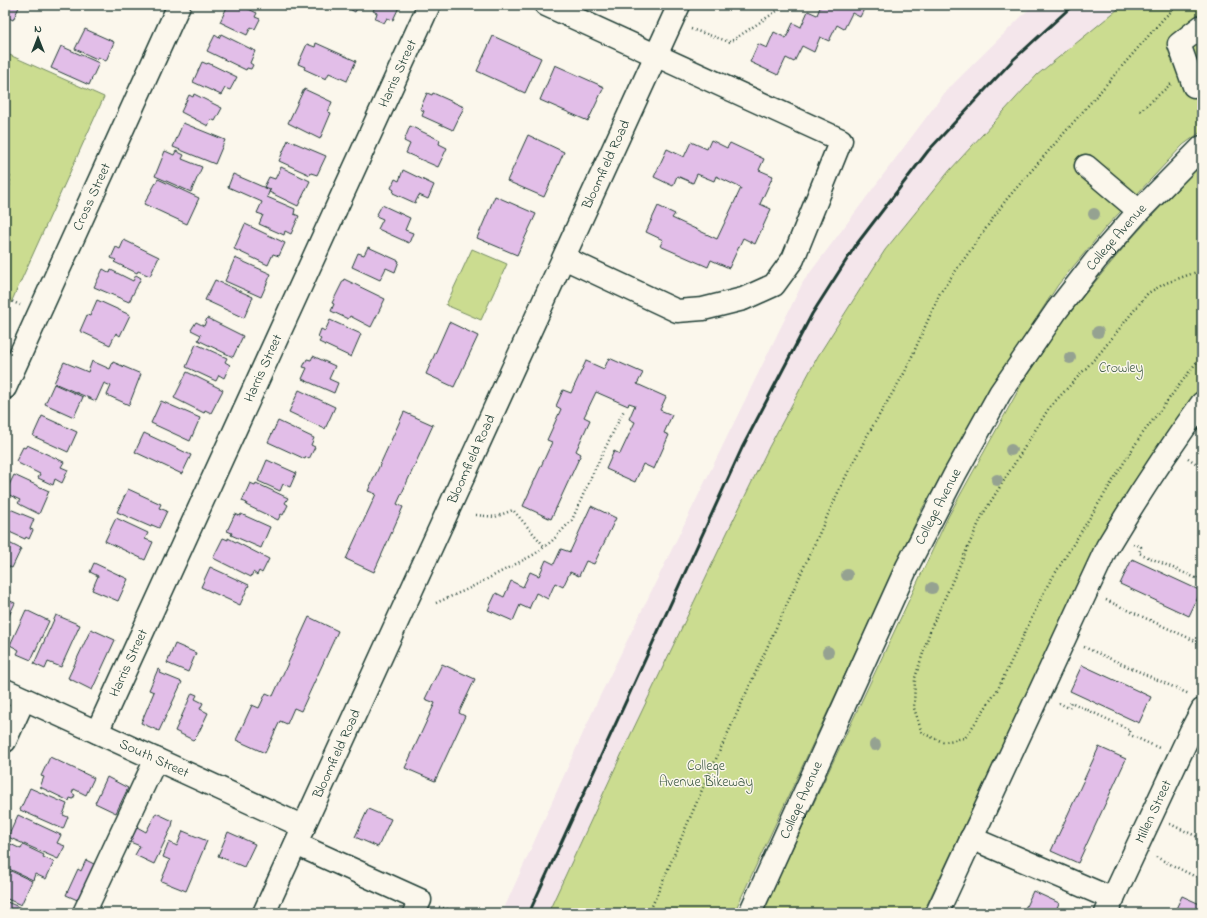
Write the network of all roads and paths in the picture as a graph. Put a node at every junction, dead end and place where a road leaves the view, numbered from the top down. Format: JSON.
{"nodes":[{"id":1,"x":179,"y":5,"type":"edge"},
{"id":2,"x":429,"y":5,"type":"edge"},
{"id":3,"x":546,"y":5,"type":"edge"},
{"id":4,"x":786,"y":5,"type":"edge"},
{"id":5,"x":1178,"y":5,"type":"edge"},
{"id":6,"x":676,"y":12,"type":"edge"},
{"id":7,"x":1202,"y":26,"type":"edge"},
{"id":8,"x":657,"y":55,"type":"junction"},
{"id":9,"x":1171,"y":84,"type":"dead end"},
{"id":10,"x":1199,"y":88,"type":"edge"},
{"id":11,"x":1140,"y":111,"type":"dead end"},
{"id":12,"x":1202,"y":147,"type":"edge"},
{"id":13,"x":5,"y":161,"type":"edge"},
{"id":14,"x":1086,"y":166,"type":"dead end"},
{"id":15,"x":1139,"y":211,"type":"junction"},
{"id":16,"x":5,"y":220,"type":"edge"},
{"id":17,"x":564,"y":258,"type":"junction"},
{"id":18,"x":1202,"y":270,"type":"edge"},
{"id":19,"x":1202,"y":355,"type":"edge"},
{"id":20,"x":5,"y":388,"type":"edge"},
{"id":21,"x":1202,"y":403,"type":"edge"},
{"id":22,"x":624,"y":410,"type":"dead end"},
{"id":23,"x":476,"y":515,"type":"dead end"},
{"id":24,"x":1114,"y":535,"type":"junction"},
{"id":25,"x":545,"y":547,"type":"junction"},
{"id":26,"x":1202,"y":576,"type":"edge"},
{"id":27,"x":1087,"y":591,"type":"junction"},
{"id":28,"x":436,"y":603,"type":"dead end"},
{"id":29,"x":1065,"y":638,"type":"junction"},
{"id":30,"x":1202,"y":644,"type":"edge"},
{"id":31,"x":5,"y":690,"type":"edge"},
{"id":32,"x":1039,"y":694,"type":"junction"},
{"id":33,"x":24,"y":699,"type":"junction"},
{"id":34,"x":1197,"y":702,"type":"edge"},
{"id":35,"x":97,"y":732,"type":"junction"},
{"id":36,"x":5,"y":741,"type":"edge"},
{"id":37,"x":1159,"y":748,"type":"dead end"},
{"id":38,"x":156,"y":759,"type":"junction"},
{"id":39,"x":1168,"y":823,"type":"dead end"},
{"id":40,"x":300,"y":836,"type":"junction"},
{"id":41,"x":971,"y":838,"type":"junction"},
{"id":42,"x":1202,"y":839,"type":"edge"},
{"id":43,"x":1153,"y":855,"type":"dead end"},
{"id":44,"x":1202,"y":880,"type":"edge"},
{"id":45,"x":1109,"y":906,"type":"edge"},
{"id":46,"x":84,"y":913,"type":"edge"},
{"id":47,"x":264,"y":913,"type":"edge"},
{"id":48,"x":414,"y":913,"type":"edge"},
{"id":49,"x":649,"y":913,"type":"edge"},
{"id":50,"x":750,"y":913,"type":"edge"},
{"id":51,"x":937,"y":913,"type":"edge"}],
"edges":[{"from":1,"to":20,"type":"street","name":"Cross Street"},
{"from":2,"to":35,"type":"street","name":"Harris Street"},
{"from":3,"to":8,"type":"street"},
{"from":4,"to":6,"type":"path"},
{"from":5,"to":49,"type":"path"},
{"from":6,"to":8,"type":"street","name":"Bloomfield Road"},
{"from":7,"to":10,"type":"street"},
{"from":8,"to":17,"type":"street","name":"Bloomfield Road"},
{"from":8,"to":17,"type":"street"},
{"from":9,"to":11,"type":"path"},
{"from":12,"to":15,"type":"street","name":"College Avenue"},
{"from":13,"to":16,"type":"path"},
{"from":14,"to":15,"type":"street"},
{"from":15,"to":50,"type":"street","name":"College Avenue"},
{"from":17,"to":40,"type":"street","name":"Bloomfield Road"},
{"from":18,"to":19,"type":"path"},
{"from":21,"to":24,"type":"street"},
{"from":22,"to":25,"type":"path"},
{"from":23,"to":25,"type":"path"},
{"from":24,"to":26,"type":"path"},
{"from":24,"to":27,"type":"street"},
{"from":25,"to":28,"type":"path"},
{"from":27,"to":29,"type":"street"},
{"from":27,"to":30,"type":"path"},
{"from":29,"to":32,"type":"street"},
{"from":29,"to":34,"type":"path"},
{"from":31,"to":33,"type":"street","name":"South Street"},
{"from":32,"to":37,"type":"path"},
{"from":32,"to":41,"type":"street"},
{"from":33,"to":35,"type":"street","name":"South Street"},
{"from":33,"to":36,"type":"street"},
{"from":34,"to":45,"type":"street","name":"Millen Street"},
{"from":35,"to":38,"type":"street","name":"South Street"},
{"from":38,"to":40,"type":"street","name":"South Street"},
{"from":38,"to":46,"type":"street"},
{"from":39,"to":42,"type":"path"},
{"from":40,"to":47,"type":"street","name":"Bloomfield Road"},
{"from":40,"to":48,"type":"street","name":"South Street"},
{"from":41,"to":45,"type":"street"},
{"from":41,"to":51,"type":"street"},
{"from":43,"to":44,"type":"path"}]}
